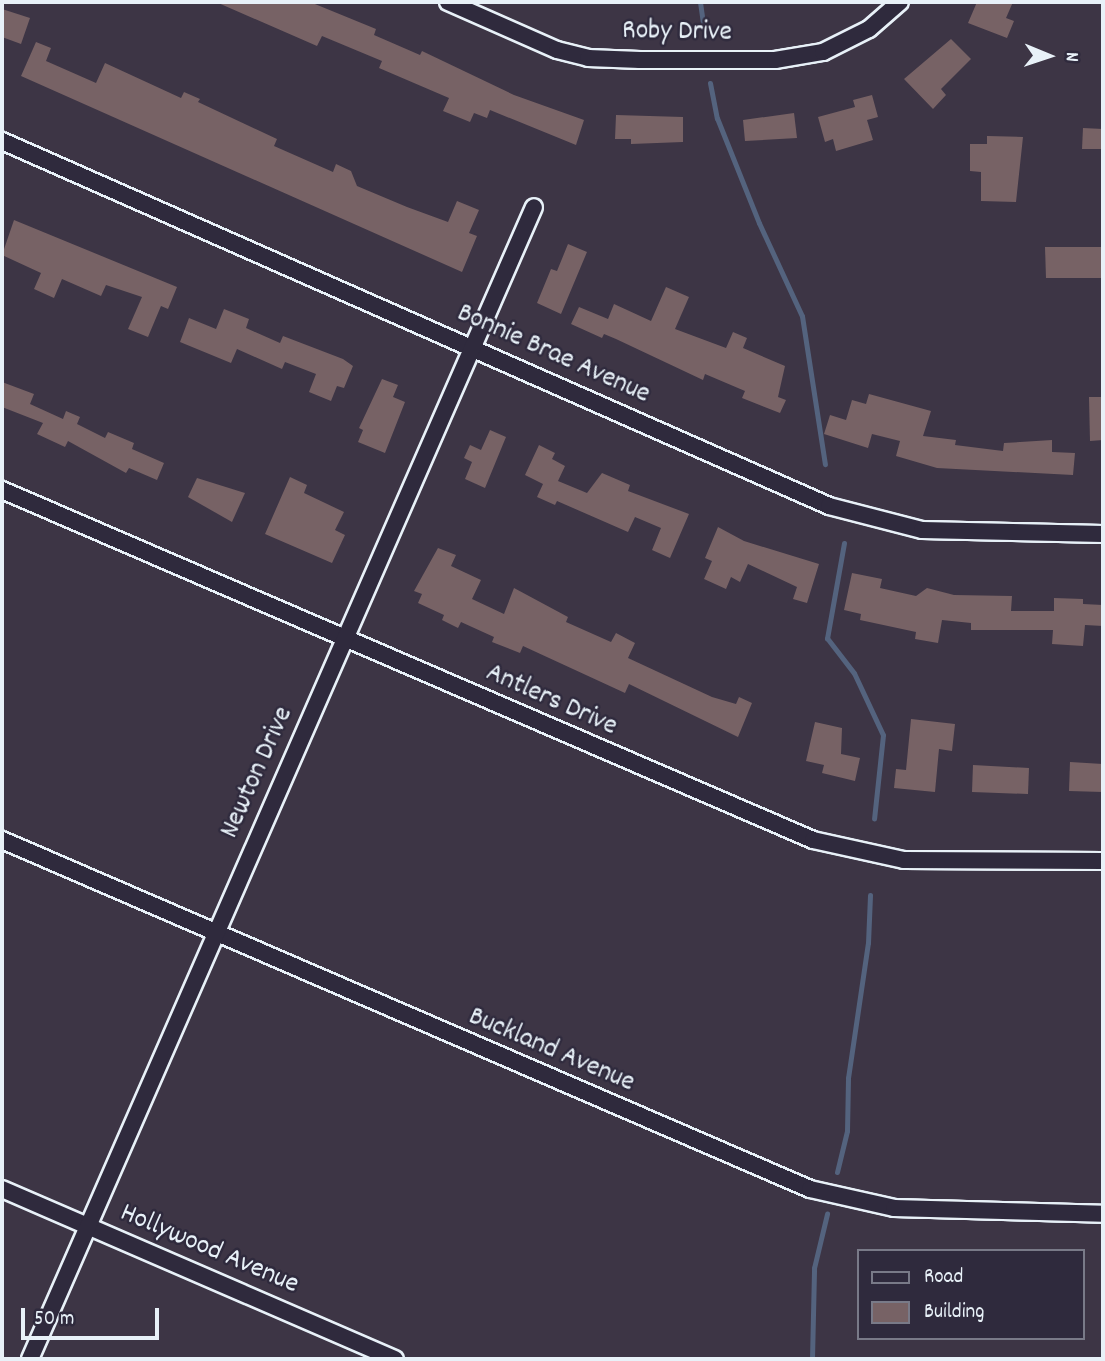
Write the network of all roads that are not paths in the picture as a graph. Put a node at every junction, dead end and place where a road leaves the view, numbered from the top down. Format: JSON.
{"nodes":[{"id":1,"x":448,"y":2,"type":"edge"},
{"id":2,"x":900,"y":2,"type":"edge"},
{"id":3,"x":2,"y":141,"type":"edge"},
{"id":4,"x":534,"y":207,"type":"dead end"},
{"id":5,"x":474,"y":349,"type":"junction"},
{"id":6,"x":2,"y":490,"type":"edge"},
{"id":7,"x":1103,"y":534,"type":"edge"},
{"id":8,"x":345,"y":640,"type":"junction"},
{"id":9,"x":2,"y":840,"type":"edge"},
{"id":10,"x":1103,"y":861,"type":"edge"},
{"id":11,"x":216,"y":934,"type":"junction"},
{"id":12,"x":2,"y":1189,"type":"edge"},
{"id":13,"x":1103,"y":1214,"type":"edge"},
{"id":14,"x":88,"y":1226,"type":"junction"},
{"id":15,"x":30,"y":1359,"type":"edge"},
{"id":16,"x":395,"y":1359,"type":"edge"}],
"edges":[{"from":1,"to":2,"type":"street","name":"Roby Drive"},
{"from":3,"to":5,"type":"street","name":"Bonnie Brae Avenue"},
{"from":4,"to":5,"type":"street","name":"Newton Drive"},
{"from":5,"to":7,"type":"street","name":"Bonnie Brae Avenue"},
{"from":5,"to":8,"type":"street","name":"Newton Drive"},
{"from":6,"to":8,"type":"street","name":"Antlers Drive"},
{"from":8,"to":10,"type":"street","name":"Antlers Drive"},
{"from":8,"to":11,"type":"street","name":"Newton Drive"},
{"from":9,"to":11,"type":"street","name":"Buckland Avenue"},
{"from":11,"to":13,"type":"street","name":"Buckland Avenue"},
{"from":11,"to":14,"type":"street","name":"Newton Drive"},
{"from":12,"to":14,"type":"street","name":"Hollywood Avenue"},
{"from":14,"to":15,"type":"street","name":"Newton Drive"},
{"from":14,"to":16,"type":"street","name":"Hollywood Avenue"}]}
